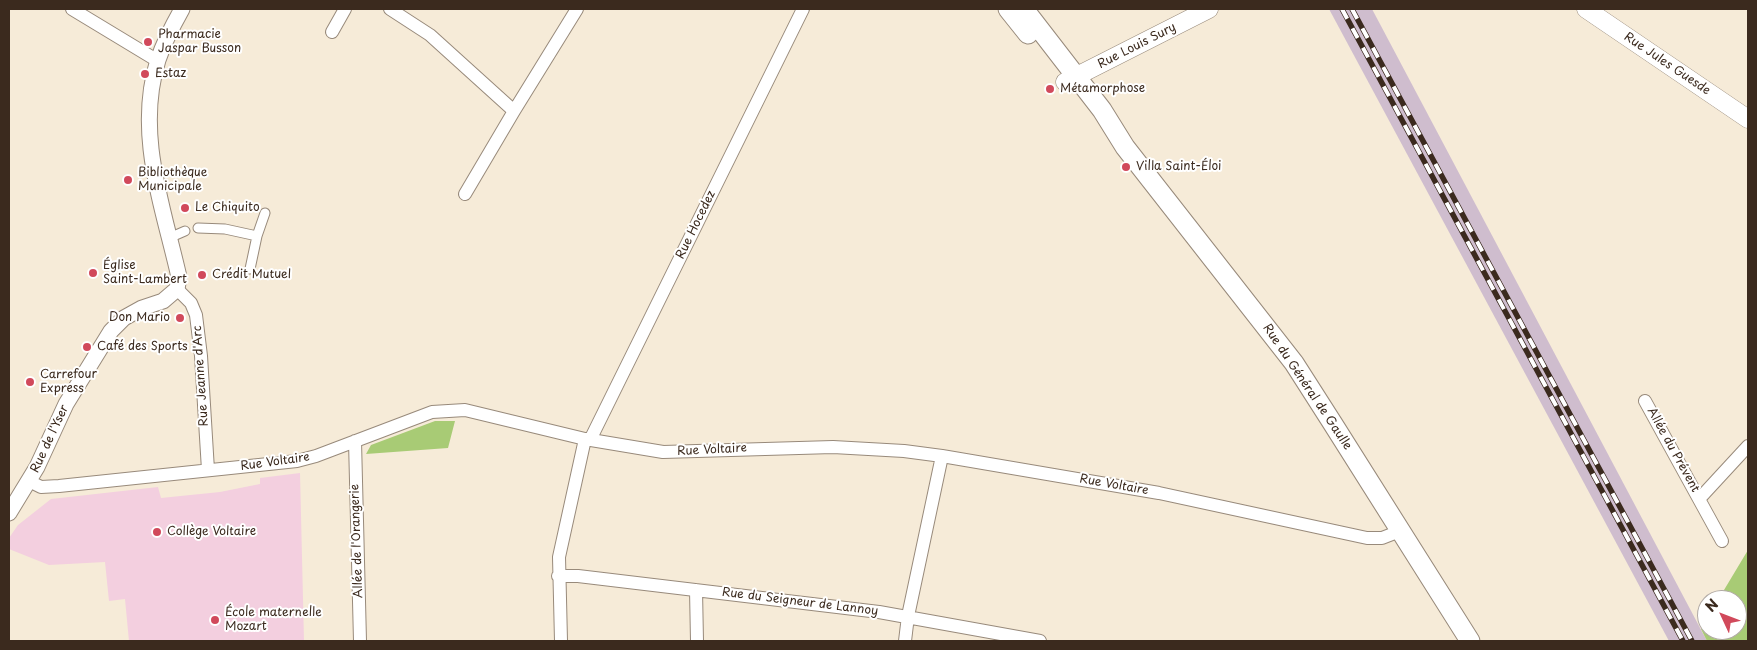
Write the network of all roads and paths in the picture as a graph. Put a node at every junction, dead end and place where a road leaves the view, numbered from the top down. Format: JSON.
{"nodes":[{"id":1,"x":72,"y":9,"type":"edge"},
{"id":2,"x":182,"y":9,"type":"edge"},
{"id":3,"x":344,"y":9,"type":"edge"},
{"id":4,"x":390,"y":9,"type":"edge"},
{"id":5,"x":577,"y":9,"type":"edge"},
{"id":6,"x":803,"y":9,"type":"edge"},
{"id":7,"x":1008,"y":9,"type":"edge"},
{"id":8,"x":1024,"y":9,"type":"edge"},
{"id":9,"x":1209,"y":9,"type":"edge"},
{"id":10,"x":1586,"y":9,"type":"edge"},
{"id":11,"x":332,"y":32,"type":"dead end"},
{"id":12,"x":158,"y":61,"type":"junction"},
{"id":13,"x":1071,"y":79,"type":"junction"},
{"id":14,"x":514,"y":111,"type":"junction"},
{"id":15,"x":1748,"y":119,"type":"edge"},
{"id":16,"x":465,"y":194,"type":"dead end"},
{"id":17,"x":265,"y":213,"type":"dead end"},
{"id":18,"x":198,"y":228,"type":"dead end"},
{"id":19,"x":185,"y":231,"type":"dead end"},
{"id":20,"x":257,"y":236,"type":"junction"},
{"id":21,"x":169,"y":238,"type":"junction"},
{"id":22,"x":250,"y":269,"type":"dead end"},
{"id":23,"x":177,"y":289,"type":"junction"},
{"id":24,"x":1645,"y":401,"type":"dead end"},
{"id":25,"x":588,"y":440,"type":"junction"},
{"id":26,"x":355,"y":441,"type":"junction"},
{"id":27,"x":1748,"y":446,"type":"edge"},
{"id":28,"x":942,"y":456,"type":"junction"},
{"id":29,"x":208,"y":470,"type":"junction"},
{"id":30,"x":29,"y":482,"type":"junction"},
{"id":31,"x":1700,"y":498,"type":"junction"},
{"id":32,"x":9,"y":512,"type":"edge"},
{"id":33,"x":1400,"y":531,"type":"junction"},
{"id":34,"x":1722,"y":541,"type":"dead end"},
{"id":35,"x":558,"y":576,"type":"junction"},
{"id":36,"x":696,"y":590,"type":"junction"},
{"id":37,"x":908,"y":616,"type":"junction"},
{"id":38,"x":360,"y":641,"type":"edge"},
{"id":39,"x":561,"y":641,"type":"edge"},
{"id":40,"x":696,"y":641,"type":"edge"},
{"id":41,"x":905,"y":641,"type":"edge"},
{"id":42,"x":1040,"y":641,"type":"edge"},
{"id":43,"x":1470,"y":641,"type":"edge"}],
"edges":[{"from":1,"to":12,"type":"street"},
{"from":2,"to":12,"type":"street"},
{"from":3,"to":11,"type":"street"},
{"from":4,"to":14,"type":"street"},
{"from":5,"to":14,"type":"street"},
{"from":6,"to":25,"type":"street","name":"Rue Hocedez"},
{"from":7,"to":13,"type":"main road","name":"Rue du Général de Gaulle"},
{"from":8,"to":13,"type":"main road","name":"Rue du Général de Gaulle"},
{"from":9,"to":13,"type":"main road","name":"Rue Louis Sury"},
{"from":10,"to":15,"type":"main road","name":"Rue Jules Guesde"},
{"from":12,"to":21,"type":"street"},
{"from":13,"to":33,"type":"main road","name":"Rue du Général de Gaulle"},
{"from":14,"to":16,"type":"street"},
{"from":17,"to":20,"type":"street"},
{"from":18,"to":20,"type":"street"},
{"from":19,"to":21,"type":"street"},
{"from":20,"to":22,"type":"street"},
{"from":21,"to":23,"type":"street"},
{"from":23,"to":29,"type":"street","name":"Rue Jeanne d'Arc"},
{"from":23,"to":30,"type":"street","name":"Rue de l'Yser"},
{"from":24,"to":31,"type":"street","name":"Allée du Prévent"},
{"from":25,"to":26,"type":"street","name":"Rue Voltaire"},
{"from":25,"to":28,"type":"street","name":"Rue Voltaire"},
{"from":25,"to":35,"type":"street","name":"Rue Hocedez"},
{"from":26,"to":29,"type":"street","name":"Rue Voltaire"},
{"from":26,"to":38,"type":"street","name":"Allée de l'Orangerie"},
{"from":27,"to":31,"type":"street","name":"Allée du Prévent"},
{"from":28,"to":33,"type":"street","name":"Rue Voltaire"},
{"from":28,"to":37,"type":"street"},
{"from":29,"to":30,"type":"street","name":"Rue Voltaire"},
{"from":30,"to":32,"type":"street","name":"Rue de l'Yser"},
{"from":31,"to":34,"type":"street","name":"Allée du Prévent"},
{"from":33,"to":43,"type":"main road","name":"Rue du Général de Gaulle"},
{"from":35,"to":36,"type":"street","name":"Rue du Seigneur de Lannoy"},
{"from":35,"to":39,"type":"street","name":"Rue Hocedez"},
{"from":36,"to":37,"type":"street","name":"Rue du Seigneur de Lannoy"},
{"from":36,"to":40,"type":"street"},
{"from":37,"to":41,"type":"street"},
{"from":37,"to":42,"type":"street","name":"Rue du Seigneur de Lannoy"}]}
